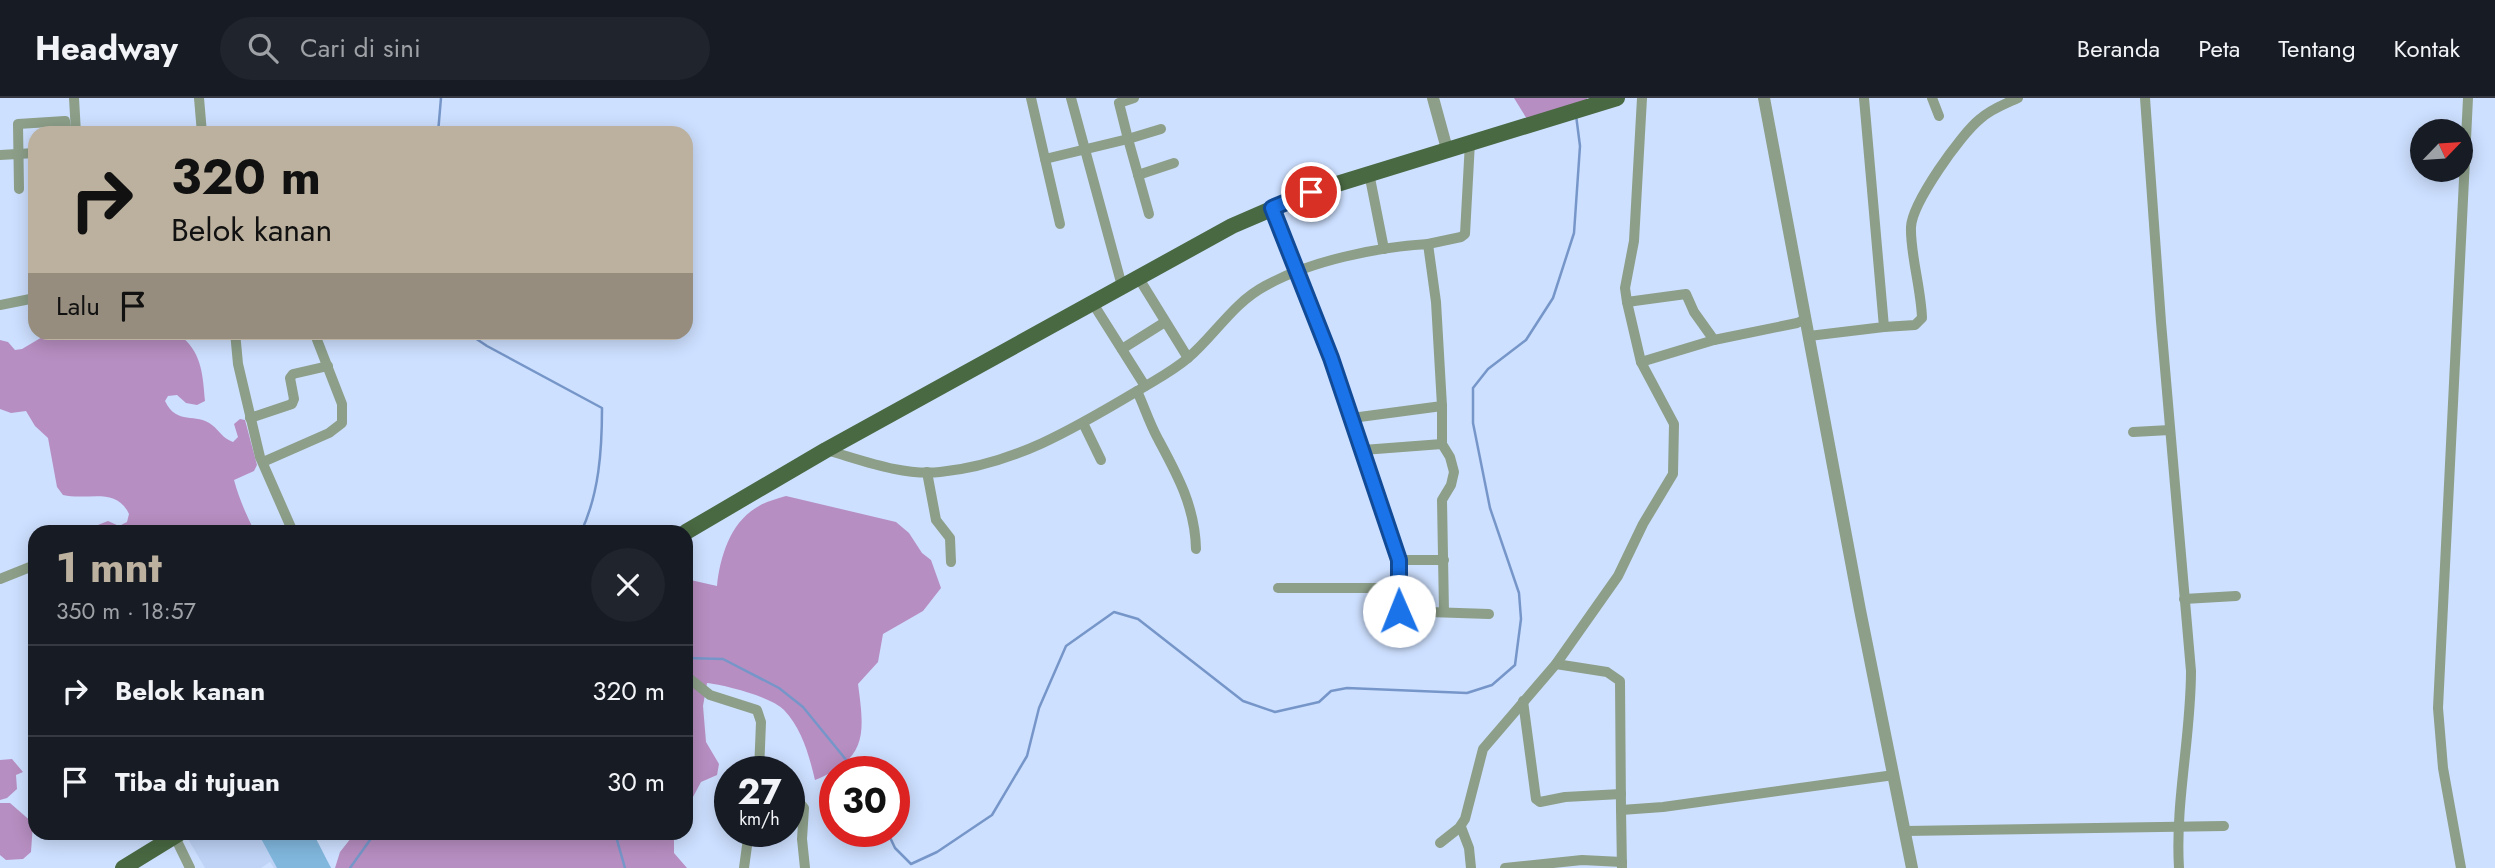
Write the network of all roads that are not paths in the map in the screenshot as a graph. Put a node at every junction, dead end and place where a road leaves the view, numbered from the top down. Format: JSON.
{"nodes":[{"id":1,"x":74,"y":98,"type":"edge"},
{"id":2,"x":199,"y":98,"type":"edge"},
{"id":3,"x":1031,"y":98,"type":"edge"},
{"id":4,"x":1071,"y":98,"type":"edge"},
{"id":5,"x":1134,"y":98,"type":"edge"},
{"id":6,"x":1433,"y":98,"type":"edge"},
{"id":7,"x":1616,"y":98,"type":"edge"},
{"id":8,"x":1642,"y":98,"type":"edge"},
{"id":9,"x":1764,"y":98,"type":"edge"},
{"id":10,"x":1864,"y":98,"type":"edge"},
{"id":11,"x":1932,"y":98,"type":"edge"},
{"id":12,"x":2018,"y":98,"type":"edge"},
{"id":13,"x":2146,"y":98,"type":"edge"},
{"id":14,"x":2468,"y":98,"type":"edge"},
{"id":15,"x":1939,"y":116,"type":"dead end"},
{"id":16,"x":66,"y":126,"type":"edge"},
{"id":17,"x":76,"y":126,"type":"edge"},
{"id":18,"x":201,"y":126,"type":"edge"},
{"id":19,"x":1161,"y":129,"type":"dead end"},
{"id":20,"x":1128,"y":139,"type":"junction"},
{"id":21,"x":1470,"y":142,"type":"junction"},
{"id":22,"x":1447,"y":149,"type":"junction"},
{"id":23,"x":1084,"y":150,"type":"junction"},
{"id":24,"x":28,"y":153,"type":"edge"},
{"id":25,"x":19,"y":154,"type":"junction"},
{"id":26,"x":0,"y":155,"type":"edge"},
{"id":27,"x":1045,"y":159,"type":"junction"},
{"id":28,"x":1174,"y":163,"type":"dead end"},
{"id":29,"x":1369,"y":173,"type":"junction"},
{"id":30,"x":1138,"y":175,"type":"junction"},
{"id":31,"x":19,"y":189,"type":"dead end"},
{"id":32,"x":1272,"y":208,"type":"junction"},
{"id":33,"x":1149,"y":214,"type":"dead end"},
{"id":34,"x":1060,"y":224,"type":"dead end"},
{"id":35,"x":1428,"y":243,"type":"junction"},
{"id":36,"x":1384,"y":249,"type":"junction"},
{"id":37,"x":1298,"y":271,"type":"junction"},
{"id":38,"x":1138,"y":277,"type":"junction"},
{"id":39,"x":1122,"y":286,"type":"junction"},
{"id":40,"x":28,"y":299,"type":"edge"},
{"id":41,"x":1093,"y":302,"type":"junction"},
{"id":42,"x":1627,"y":302,"type":"junction"},
{"id":43,"x":0,"y":305,"type":"edge"},
{"id":44,"x":1806,"y":319,"type":"junction"},
{"id":45,"x":1165,"y":322,"type":"junction"},
{"id":46,"x":1884,"y":327,"type":"junction"},
{"id":47,"x":1809,"y":336,"type":"junction"},
{"id":48,"x":236,"y":340,"type":"edge"},
{"id":49,"x":317,"y":340,"type":"edge"},
{"id":50,"x":1714,"y":340,"type":"junction"},
{"id":51,"x":1122,"y":349,"type":"junction"},
{"id":52,"x":1188,"y":358,"type":"junction"},
{"id":53,"x":1641,"y":362,"type":"junction"},
{"id":54,"x":328,"y":366,"type":"junction"},
{"id":55,"x":1141,"y":388,"type":"junction"},
{"id":56,"x":1442,"y":406,"type":"junction"},
{"id":57,"x":250,"y":418,"type":"junction"},
{"id":58,"x":1352,"y":418,"type":"junction"},
{"id":59,"x":1083,"y":423,"type":"junction"},
{"id":60,"x":2170,"y":430,"type":"junction"},
{"id":61,"x":2133,"y":432,"type":"dead end"},
{"id":62,"x":1441,"y":444,"type":"junction"},
{"id":63,"x":826,"y":450,"type":"junction"},
{"id":64,"x":1363,"y":450,"type":"junction"},
{"id":65,"x":1101,"y":460,"type":"dead end"},
{"id":66,"x":263,"y":462,"type":"junction"},
{"id":67,"x":926,"y":472,"type":"junction"},
{"id":68,"x":290,"y":525,"type":"edge"},
{"id":69,"x":693,"y":528,"type":"edge"},
{"id":70,"x":1196,"y":549,"type":"dead end"},
{"id":71,"x":1399,"y":560,"type":"junction"},
{"id":72,"x":1444,"y":560,"type":"junction"},
{"id":73,"x":951,"y":562,"type":"dead end"},
{"id":74,"x":28,"y":568,"type":"edge"},
{"id":75,"x":0,"y":579,"type":"edge"},
{"id":76,"x":1278,"y":588,"type":"dead end"},
{"id":77,"x":1398,"y":588,"type":"junction"},
{"id":78,"x":2236,"y":596,"type":"dead end"},
{"id":79,"x":2183,"y":599,"type":"junction"},
{"id":80,"x":1399,"y":611,"type":"junction"},
{"id":81,"x":1444,"y":612,"type":"junction"},
{"id":82,"x":1489,"y":614,"type":"dead end"},
{"id":83,"x":1396,"y":634,"type":"dead end"},
{"id":84,"x":1556,"y":664,"type":"junction"},
{"id":85,"x":693,"y":682,"type":"edge"},
{"id":86,"x":1523,"y":701,"type":"junction"},
{"id":87,"x":760,"y":756,"type":"edge"},
{"id":88,"x":1894,"y":775,"type":"junction"},
{"id":89,"x":1621,"y":794,"type":"junction"},
{"id":90,"x":1622,"y":810,"type":"junction"},
{"id":91,"x":2224,"y":826,"type":"dead end"},
{"id":92,"x":1461,"y":827,"type":"junction"},
{"id":93,"x":2178,"y":828,"type":"junction"},
{"id":94,"x":1905,"y":831,"type":"junction"},
{"id":95,"x":167,"y":840,"type":"edge"},
{"id":96,"x":178,"y":840,"type":"edge"},
{"id":97,"x":1440,"y":843,"type":"dead end"},
{"id":98,"x":747,"y":847,"type":"edge"},
{"id":99,"x":803,"y":847,"type":"edge"},
{"id":100,"x":1622,"y":865,"type":"edge"},
{"id":101,"x":123,"y":868,"type":"edge"},
{"id":102,"x":190,"y":868,"type":"edge"},
{"id":103,"x":744,"y":868,"type":"edge"},
{"id":104,"x":805,"y":868,"type":"edge"},
{"id":105,"x":1471,"y":868,"type":"edge"},
{"id":106,"x":1505,"y":868,"type":"edge"},
{"id":107,"x":1912,"y":868,"type":"edge"},
{"id":108,"x":2179,"y":868,"type":"edge"},
{"id":109,"x":2461,"y":868,"type":"edge"}],
"edges":[{"from":1,"to":17,"type":"street"},
{"from":2,"to":18,"type":"street"},
{"from":3,"to":27,"type":"street"},
{"from":4,"to":23,"type":"street"},
{"from":5,"to":20,"type":"street"},
{"from":6,"to":22,"type":"street"},
{"from":7,"to":21,"type":"main road"},
{"from":8,"to":42,"type":"street"},
{"from":9,"to":44,"type":"street"},
{"from":10,"to":46,"type":"street"},
{"from":11,"to":15,"type":"street"},
{"from":12,"to":46,"type":"street"},
{"from":13,"to":60,"type":"street"},
{"from":14,"to":109,"type":"street"},
{"from":16,"to":25,"type":"street"},
{"from":19,"to":20,"type":"street"},
{"from":20,"to":23,"type":"street"},
{"from":20,"to":30,"type":"street"},
{"from":21,"to":22,"type":"main road"},
{"from":21,"to":35,"type":"street"},
{"from":22,"to":29,"type":"main road"},
{"from":23,"to":27,"type":"street"},
{"from":23,"to":39,"type":"street"},
{"from":24,"to":25,"type":"street"},
{"from":25,"to":26,"type":"street"},
{"from":25,"to":31,"type":"street"},
{"from":27,"to":34,"type":"street"},
{"from":28,"to":30,"type":"street"},
{"from":29,"to":32,"type":"main road"},
{"from":29,"to":36,"type":"street"},
{"from":30,"to":33,"type":"street"},
{"from":32,"to":37,"type":"street"},
{"from":32,"to":38,"type":"main road"},
{"from":35,"to":36,"type":"street"},
{"from":35,"to":56,"type":"street"},
{"from":36,"to":37,"type":"street"},
{"from":37,"to":52,"type":"street"},
{"from":37,"to":58,"type":"street"},
{"from":38,"to":39,"type":"main road"},
{"from":38,"to":45,"type":"street"},
{"from":39,"to":41,"type":"main road"},
{"from":40,"to":43,"type":"street"},
{"from":41,"to":51,"type":"street"},
{"from":41,"to":63,"type":"main road"},
{"from":42,"to":50,"type":"street"},
{"from":42,"to":53,"type":"street"},
{"from":44,"to":47,"type":"street"},
{"from":44,"to":50,"type":"street"},
{"from":45,"to":51,"type":"street"},
{"from":45,"to":52,"type":"street"},
{"from":46,"to":47,"type":"street"},
{"from":47,"to":88,"type":"street"},
{"from":48,"to":57,"type":"street"},
{"from":49,"to":54,"type":"street"},
{"from":50,"to":53,"type":"street"},
{"from":51,"to":55,"type":"street"},
{"from":52,"to":55,"type":"street"},
{"from":53,"to":84,"type":"street"},
{"from":54,"to":57,"type":"street"},
{"from":54,"to":66,"type":"street"},
{"from":55,"to":59,"type":"street"},
{"from":55,"to":70,"type":"street"},
{"from":56,"to":58,"type":"street"},
{"from":56,"to":62,"type":"street"},
{"from":57,"to":66,"type":"street"},
{"from":58,"to":64,"type":"street"},
{"from":59,"to":65,"type":"street"},
{"from":59,"to":67,"type":"street"},
{"from":60,"to":61,"type":"street"},
{"from":60,"to":79,"type":"street"},
{"from":62,"to":64,"type":"street"},
{"from":62,"to":72,"type":"street"},
{"from":63,"to":67,"type":"street"},
{"from":63,"to":69,"type":"main road"},
{"from":64,"to":71,"type":"street"},
{"from":66,"to":68,"type":"street"},
{"from":67,"to":73,"type":"street"},
{"from":71,"to":72,"type":"street"},
{"from":71,"to":77,"type":"street"},
{"from":72,"to":81,"type":"street"},
{"from":74,"to":75,"type":"street"},
{"from":76,"to":77,"type":"street"},
{"from":77,"to":80,"type":"street"},
{"from":78,"to":79,"type":"street"},
{"from":79,"to":93,"type":"street"},
{"from":80,"to":81,"type":"street"},
{"from":80,"to":83,"type":"street"},
{"from":81,"to":82,"type":"street"},
{"from":84,"to":86,"type":"street"},
{"from":84,"to":89,"type":"street"},
{"from":85,"to":87,"type":"street"},
{"from":86,"to":89,"type":"street"},
{"from":86,"to":92,"type":"street"},
{"from":88,"to":90,"type":"street"},
{"from":88,"to":94,"type":"street"},
{"from":89,"to":90,"type":"street"},
{"from":90,"to":100,"type":"street"},
{"from":91,"to":93,"type":"street"},
{"from":92,"to":97,"type":"street"},
{"from":92,"to":105,"type":"street"},
{"from":93,"to":94,"type":"street"},
{"from":93,"to":108,"type":"street"},
{"from":94,"to":107,"type":"street"},
{"from":95,"to":101,"type":"main road"},
{"from":96,"to":102,"type":"street"},
{"from":98,"to":103,"type":"street"},
{"from":99,"to":104,"type":"street"},
{"from":100,"to":106,"type":"street"}]}
